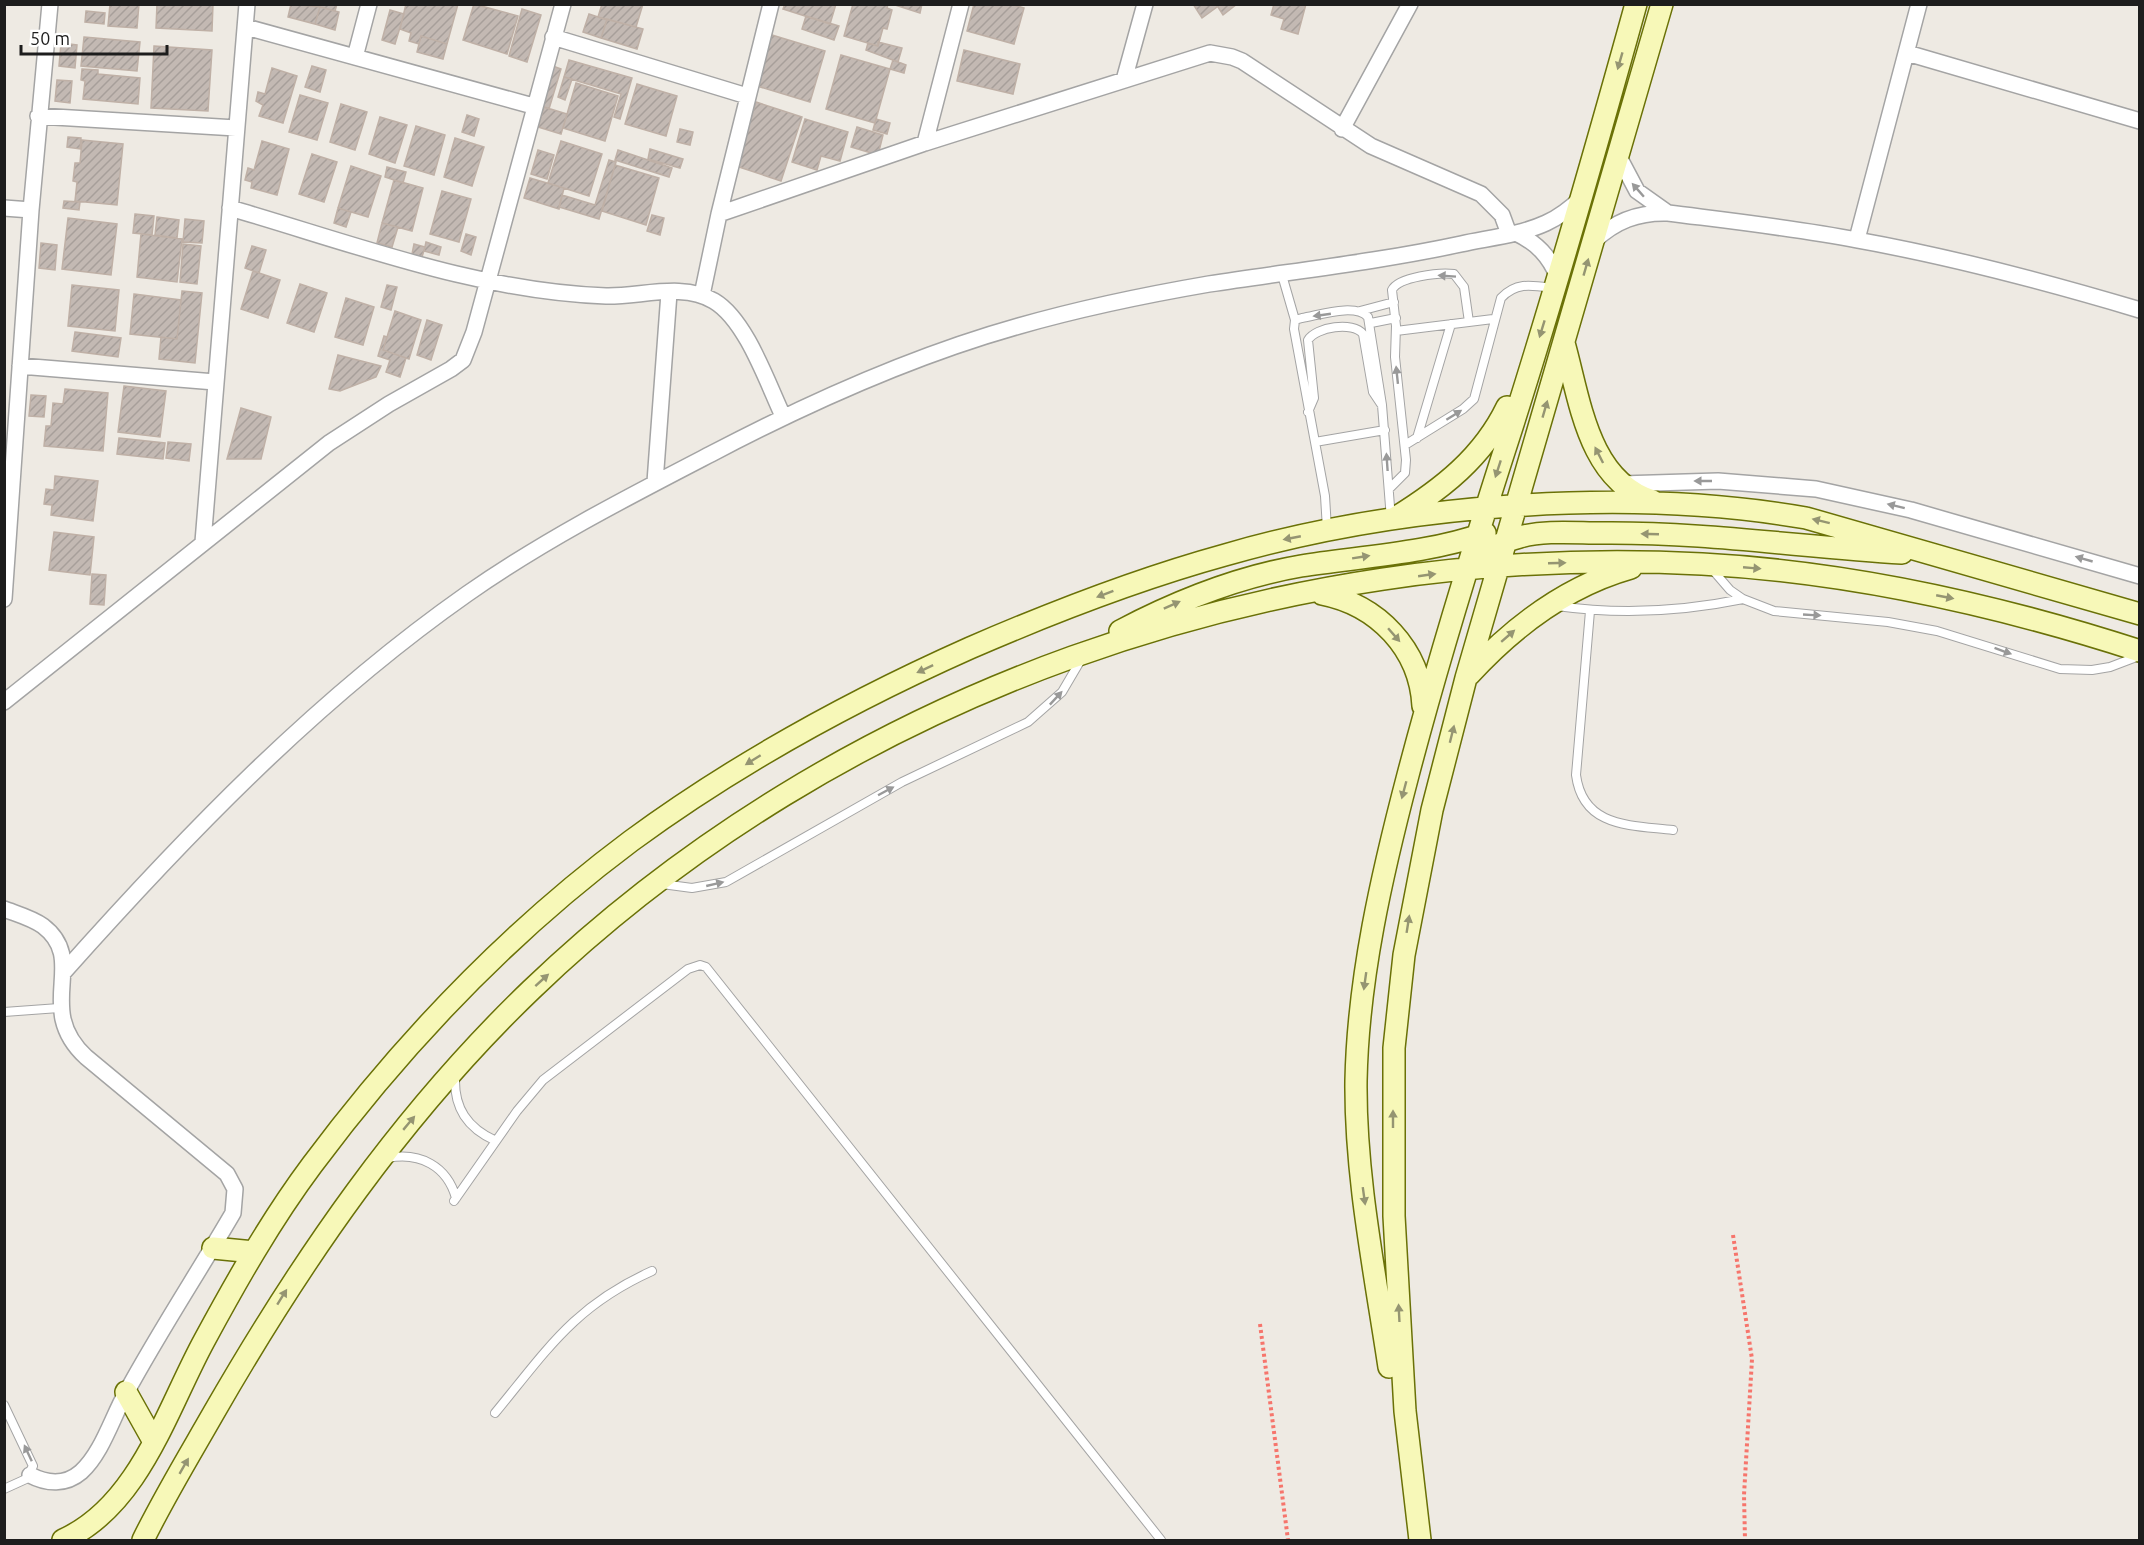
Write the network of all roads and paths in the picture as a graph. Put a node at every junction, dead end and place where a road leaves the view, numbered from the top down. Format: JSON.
{"nodes":[{"id":1,"x":50,"y":4,"type":"edge"},
{"id":2,"x":248,"y":4,"type":"edge"},
{"id":3,"x":369,"y":4,"type":"edge"},
{"id":4,"x":563,"y":4,"type":"edge"},
{"id":5,"x":771,"y":4,"type":"edge"},
{"id":6,"x":961,"y":4,"type":"edge"},
{"id":7,"x":1145,"y":4,"type":"edge"},
{"id":8,"x":1410,"y":4,"type":"edge"},
{"id":9,"x":1636,"y":4,"type":"edge"},
{"id":10,"x":1662,"y":4,"type":"edge"},
{"id":11,"x":1919,"y":4,"type":"edge"},
{"id":12,"x":246,"y":27,"type":"junction"},
{"id":13,"x":553,"y":37,"type":"junction"},
{"id":14,"x":1906,"y":53,"type":"junction"},
{"id":15,"x":355,"y":57,"type":"junction"},
{"id":16,"x":1124,"y":80,"type":"junction"},
{"id":17,"x":747,"y":96,"type":"junction"},
{"id":18,"x":533,"y":106,"type":"junction"},
{"id":19,"x":38,"y":116,"type":"junction"},
{"id":20,"x":2139,"y":121,"type":"edge"},
{"id":21,"x":236,"y":128,"type":"junction"},
{"id":22,"x":1342,"y":129,"type":"junction"},
{"id":23,"x":925,"y":143,"type":"junction"},
{"id":24,"x":1618,"y":157,"type":"junction"},
{"id":25,"x":1582,"y":198,"type":"junction"},
{"id":26,"x":4,"y":208,"type":"edge"},
{"id":27,"x":230,"y":208,"type":"junction"},
{"id":28,"x":31,"y":210,"type":"junction"},
{"id":29,"x":1668,"y":213,"type":"junction"},
{"id":30,"x":719,"y":214,"type":"junction"},
{"id":31,"x":1512,"y":233,"type":"junction"},
{"id":32,"x":1857,"y":240,"type":"junction"},
{"id":33,"x":1594,"y":241,"type":"junction"},
{"id":34,"x":1282,"y":275,"type":"junction"},
{"id":35,"x":486,"y":282,"type":"junction"},
{"id":36,"x":1556,"y":283,"type":"junction"},
{"id":37,"x":669,"y":292,"type":"junction"},
{"id":38,"x":702,"y":295,"type":"junction"},
{"id":39,"x":1394,"y":302,"type":"junction"},
{"id":40,"x":2139,"y":310,"type":"edge"},
{"id":41,"x":1359,"y":311,"type":"junction"},
{"id":42,"x":1396,"y":318,"type":"junction"},
{"id":43,"x":1493,"y":319,"type":"junction"},
{"id":44,"x":1295,"y":320,"type":"junction"},
{"id":45,"x":1469,"y":322,"type":"junction"},
{"id":46,"x":1371,"y":323,"type":"junction"},
{"id":47,"x":1451,"y":324,"type":"junction"},
{"id":48,"x":1396,"y":331,"type":"junction"},
{"id":49,"x":1564,"y":344,"type":"junction"},
{"id":50,"x":20,"y":366,"type":"junction"},
{"id":51,"x":1528,"y":374,"type":"junction"},
{"id":52,"x":215,"y":382,"type":"junction"},
{"id":53,"x":1382,"y":405,"type":"junction"},
{"id":54,"x":1308,"y":412,"type":"junction"},
{"id":55,"x":783,"y":416,"type":"junction"},
{"id":56,"x":1385,"y":430,"type":"junction"},
{"id":57,"x":1417,"y":438,"type":"junction"},
{"id":58,"x":1315,"y":442,"type":"junction"},
{"id":59,"x":1405,"y":445,"type":"junction"},
{"id":60,"x":656,"y":482,"type":"junction"},
{"id":61,"x":1621,"y":484,"type":"junction"},
{"id":62,"x":1389,"y":489,"type":"junction"},
{"id":63,"x":1660,"y":503,"type":"junction"},
{"id":64,"x":1517,"y":506,"type":"junction"},
{"id":65,"x":1485,"y":509,"type":"junction"},
{"id":66,"x":1391,"y":521,"type":"junction"},
{"id":67,"x":1327,"y":531,"type":"junction"},
{"id":68,"x":1476,"y":537,"type":"junction"},
{"id":69,"x":1506,"y":541,"type":"junction"},
{"id":70,"x":203,"y":542,"type":"junction"},
{"id":71,"x":1939,"y":554,"type":"junction"},
{"id":72,"x":1651,"y":562,"type":"junction"},
{"id":73,"x":1708,"y":564,"type":"junction"},
{"id":74,"x":5,"y":567,"type":"edge"},
{"id":75,"x":1499,"y":567,"type":"junction"},
{"id":76,"x":1465,"y":569,"type":"junction"},
{"id":77,"x":2139,"y":576,"type":"edge"},
{"id":78,"x":1306,"y":593,"type":"junction"},
{"id":79,"x":4,"y":598,"type":"edge"},
{"id":80,"x":1743,"y":599,"type":"junction"},
{"id":81,"x":1550,"y":605,"type":"junction"},
{"id":82,"x":1590,"y":611,"type":"junction"},
{"id":83,"x":2139,"y":614,"type":"edge"},
{"id":84,"x":1084,"y":653,"type":"junction"},
{"id":85,"x":2139,"y":653,"type":"edge"},
{"id":86,"x":1466,"y":678,"type":"junction"},
{"id":87,"x":4,"y":702,"type":"edge"},
{"id":88,"x":1424,"y":713,"type":"junction"},
{"id":89,"x":1673,"y":830,"type":"dead end"},
{"id":90,"x":658,"y":883,"type":"junction"},
{"id":91,"x":4,"y":909,"type":"edge"},
{"id":92,"x":63,"y":973,"type":"junction"},
{"id":93,"x":59,"y":1008,"type":"junction"},
{"id":94,"x":4,"y":1012,"type":"edge"},
{"id":95,"x":456,"y":1067,"type":"junction"},
{"id":96,"x":496,"y":1141,"type":"junction"},
{"id":97,"x":378,"y":1160,"type":"junction"},
{"id":98,"x":1733,"y":1235,"type":"dead end"},
{"id":99,"x":213,"y":1248,"type":"junction"},
{"id":100,"x":254,"y":1252,"type":"junction"},
{"id":101,"x":652,"y":1271,"type":"dead end"},
{"id":102,"x":1260,"y":1324,"type":"dead end"},
{"id":103,"x":126,"y":1392,"type":"junction"},
{"id":104,"x":4,"y":1405,"type":"edge"},
{"id":105,"x":495,"y":1413,"type":"dead end"},
{"id":106,"x":154,"y":1442,"type":"junction"},
{"id":107,"x":30,"y":1475,"type":"junction"},
{"id":108,"x":1411,"y":1476,"type":"junction"},
{"id":109,"x":4,"y":1489,"type":"edge"},
{"id":110,"x":155,"y":1516,"type":"junction"},
{"id":111,"x":68,"y":1539,"type":"edge"},
{"id":112,"x":129,"y":1540,"type":"edge"},
{"id":113,"x":143,"y":1540,"type":"edge"},
{"id":114,"x":152,"y":1540,"type":"edge"},
{"id":115,"x":1161,"y":1540,"type":"edge"},
{"id":116,"x":1288,"y":1540,"type":"edge"},
{"id":117,"x":1420,"y":1540,"type":"edge"},
{"id":118,"x":1745,"y":1540,"type":"edge"}],
"edges":[{"from":1,"to":19,"type":"street"},
{"from":2,"to":12,"type":"street"},
{"from":3,"to":15,"type":"street"},
{"from":4,"to":13,"type":"street"},
{"from":5,"to":17,"type":"street"},
{"from":6,"to":23,"type":"street"},
{"from":7,"to":16,"type":"street"},
{"from":8,"to":22,"type":"street"},
{"from":9,"to":25,"type":"street","one_way":true},
{"from":10,"to":24,"type":"street"},
{"from":11,"to":14,"type":"street"},
{"from":12,"to":15,"type":"street"},
{"from":12,"to":21,"type":"street"},
{"from":13,"to":17,"type":"street"},
{"from":13,"to":18,"type":"street"},
{"from":14,"to":20,"type":"street"},
{"from":14,"to":32,"type":"street"},
{"from":15,"to":18,"type":"street"},
{"from":16,"to":22,"type":"street"},
{"from":16,"to":23,"type":"street"},
{"from":17,"to":30,"type":"street"},
{"from":18,"to":35,"type":"street"},
{"from":19,"to":21,"type":"street"},
{"from":19,"to":28,"type":"street"},
{"from":21,"to":27,"type":"street"},
{"from":22,"to":31,"type":"street"},
{"from":23,"to":30,"type":"street"},
{"from":29,"to":24,"type":"street","one_way":true},
{"from":24,"to":33,"type":"street"},
{"from":25,"to":31,"type":"street"},
{"from":25,"to":36,"type":"street"},
{"from":26,"to":28,"type":"street"},
{"from":27,"to":35,"type":"street"},
{"from":27,"to":52,"type":"street"},
{"from":28,"to":50,"type":"street"},
{"from":29,"to":32,"type":"street"},
{"from":29,"to":33,"type":"street"},
{"from":30,"to":38,"type":"street"},
{"from":31,"to":34,"type":"street"},
{"from":31,"to":36,"type":"street"},
{"from":32,"to":40,"type":"street"},
{"from":49,"to":33,"type":"street","one_way":true},
{"from":34,"to":44,"type":"lane"},
{"from":34,"to":55,"type":"street"},
{"from":35,"to":37,"type":"street"},
{"from":35,"to":70,"type":"street"},
{"from":36,"to":43,"type":"lane"},
{"from":36,"to":51,"type":"street","one_way":true},
{"from":37,"to":38,"type":"street"},
{"from":37,"to":60,"type":"street"},
{"from":38,"to":55,"type":"street"},
{"from":39,"to":41,"type":"lane"},
{"from":39,"to":42,"type":"lane"},
{"from":45,"to":39,"type":"lane","one_way":true},
{"from":41,"to":44,"type":"lane","one_way":true},
{"from":41,"to":46,"type":"lane"},
{"from":42,"to":46,"type":"lane"},
{"from":42,"to":48,"type":"lane"},
{"from":43,"to":45,"type":"lane"},
{"from":57,"to":43,"type":"lane","one_way":true},
{"from":44,"to":54,"type":"lane"},
{"from":45,"to":47,"type":"lane"},
{"from":46,"to":53,"type":"lane"},
{"from":47,"to":48,"type":"lane"},
{"from":47,"to":57,"type":"lane"},
{"from":59,"to":48,"type":"lane","one_way":true},
{"from":61,"to":49,"type":"street","one_way":true},
{"from":64,"to":49,"type":"street","one_way":true},
{"from":50,"to":52,"type":"street"},
{"from":50,"to":74,"type":"street"},
{"from":51,"to":65,"type":"street","one_way":true},
{"from":51,"to":66,"type":"street"},
{"from":52,"to":70,"type":"street"},
{"from":53,"to":54,"type":"lane"},
{"from":53,"to":56,"type":"lane"},
{"from":54,"to":58,"type":"lane"},
{"from":55,"to":60,"type":"street"},
{"from":56,"to":58,"type":"lane"},
{"from":62,"to":56,"type":"lane","one_way":true},
{"from":57,"to":59,"type":"lane"},
{"from":58,"to":67,"type":"lane"},
{"from":59,"to":62,"type":"lane"},
{"from":60,"to":92,"type":"street"},
{"from":61,"to":63,"type":"street"},
{"from":77,"to":61,"type":"street","one_way":true},
{"from":62,"to":66,"type":"lane"},
{"from":63,"to":64,"type":"street"},
{"from":71,"to":63,"type":"street","one_way":true},
{"from":64,"to":65,"type":"street"},
{"from":64,"to":68,"type":"street"},
{"from":64,"to":69,"type":"street"},
{"from":65,"to":66,"type":"street"},
{"from":65,"to":68,"type":"street"},
{"from":66,"to":67,"type":"street"},
{"from":67,"to":100,"type":"street","one_way":true},
{"from":68,"to":76,"type":"street"},
{"from":84,"to":68,"type":"street","one_way":true},
{"from":71,"to":69,"type":"street","one_way":true},
{"from":69,"to":75,"type":"street"},
{"from":69,"to":76,"type":"street"},
{"from":70,"to":87,"type":"street"},
{"from":71,"to":83,"type":"street"},
{"from":72,"to":73,"type":"street"},
{"from":75,"to":72,"type":"street","one_way":true},
{"from":72,"to":81,"type":"street"},
{"from":73,"to":80,"type":"lane"},
{"from":73,"to":85,"type":"street","one_way":true},
{"from":74,"to":79,"type":"street"},
{"from":75,"to":76,"type":"street"},
{"from":75,"to":86,"type":"street"},
{"from":78,"to":76,"type":"street","one_way":true},
{"from":76,"to":88,"type":"street"},
{"from":78,"to":84,"type":"street"},
{"from":78,"to":88,"type":"street","one_way":true},
{"from":80,"to":82,"type":"lane"},
{"from":80,"to":85,"type":"lane","one_way":true},
{"from":81,"to":82,"type":"lane"},
{"from":86,"to":81,"type":"street","one_way":true},
{"from":82,"to":89,"type":"lane"},
{"from":84,"to":90,"type":"street"},
{"from":90,"to":84,"type":"lane","one_way":true},
{"from":108,"to":86,"type":"street","one_way":true},
{"from":88,"to":108,"type":"street","one_way":true},
{"from":95,"to":90,"type":"street","one_way":true},
{"from":91,"to":92,"type":"street"},
{"from":92,"to":93,"type":"street"},
{"from":93,"to":94,"type":"lane"},
{"from":93,"to":99,"type":"street"},
{"from":95,"to":96,"type":"lane"},
{"from":97,"to":95,"type":"street","one_way":true},
{"from":96,"to":97,"type":"lane"},
{"from":96,"to":115,"type":"lane"},
{"from":110,"to":97,"type":"street","one_way":true},
{"from":98,"to":118,"type":"path"},
{"from":99,"to":100,"type":"street"},
{"from":99,"to":103,"type":"street"},
{"from":100,"to":106,"type":"street"},
{"from":101,"to":105,"type":"lane"},
{"from":102,"to":116,"type":"path"},
{"from":103,"to":106,"type":"street"},
{"from":103,"to":107,"type":"street"},
{"from":107,"to":104,"type":"lane","one_way":true},
{"from":106,"to":111,"type":"street"},
{"from":107,"to":109,"type":"lane"},
{"from":108,"to":117,"type":"street"},
{"from":110,"to":112,"type":"street"},
{"from":110,"to":113,"type":"street"},
{"from":110,"to":114,"type":"street"}]}
